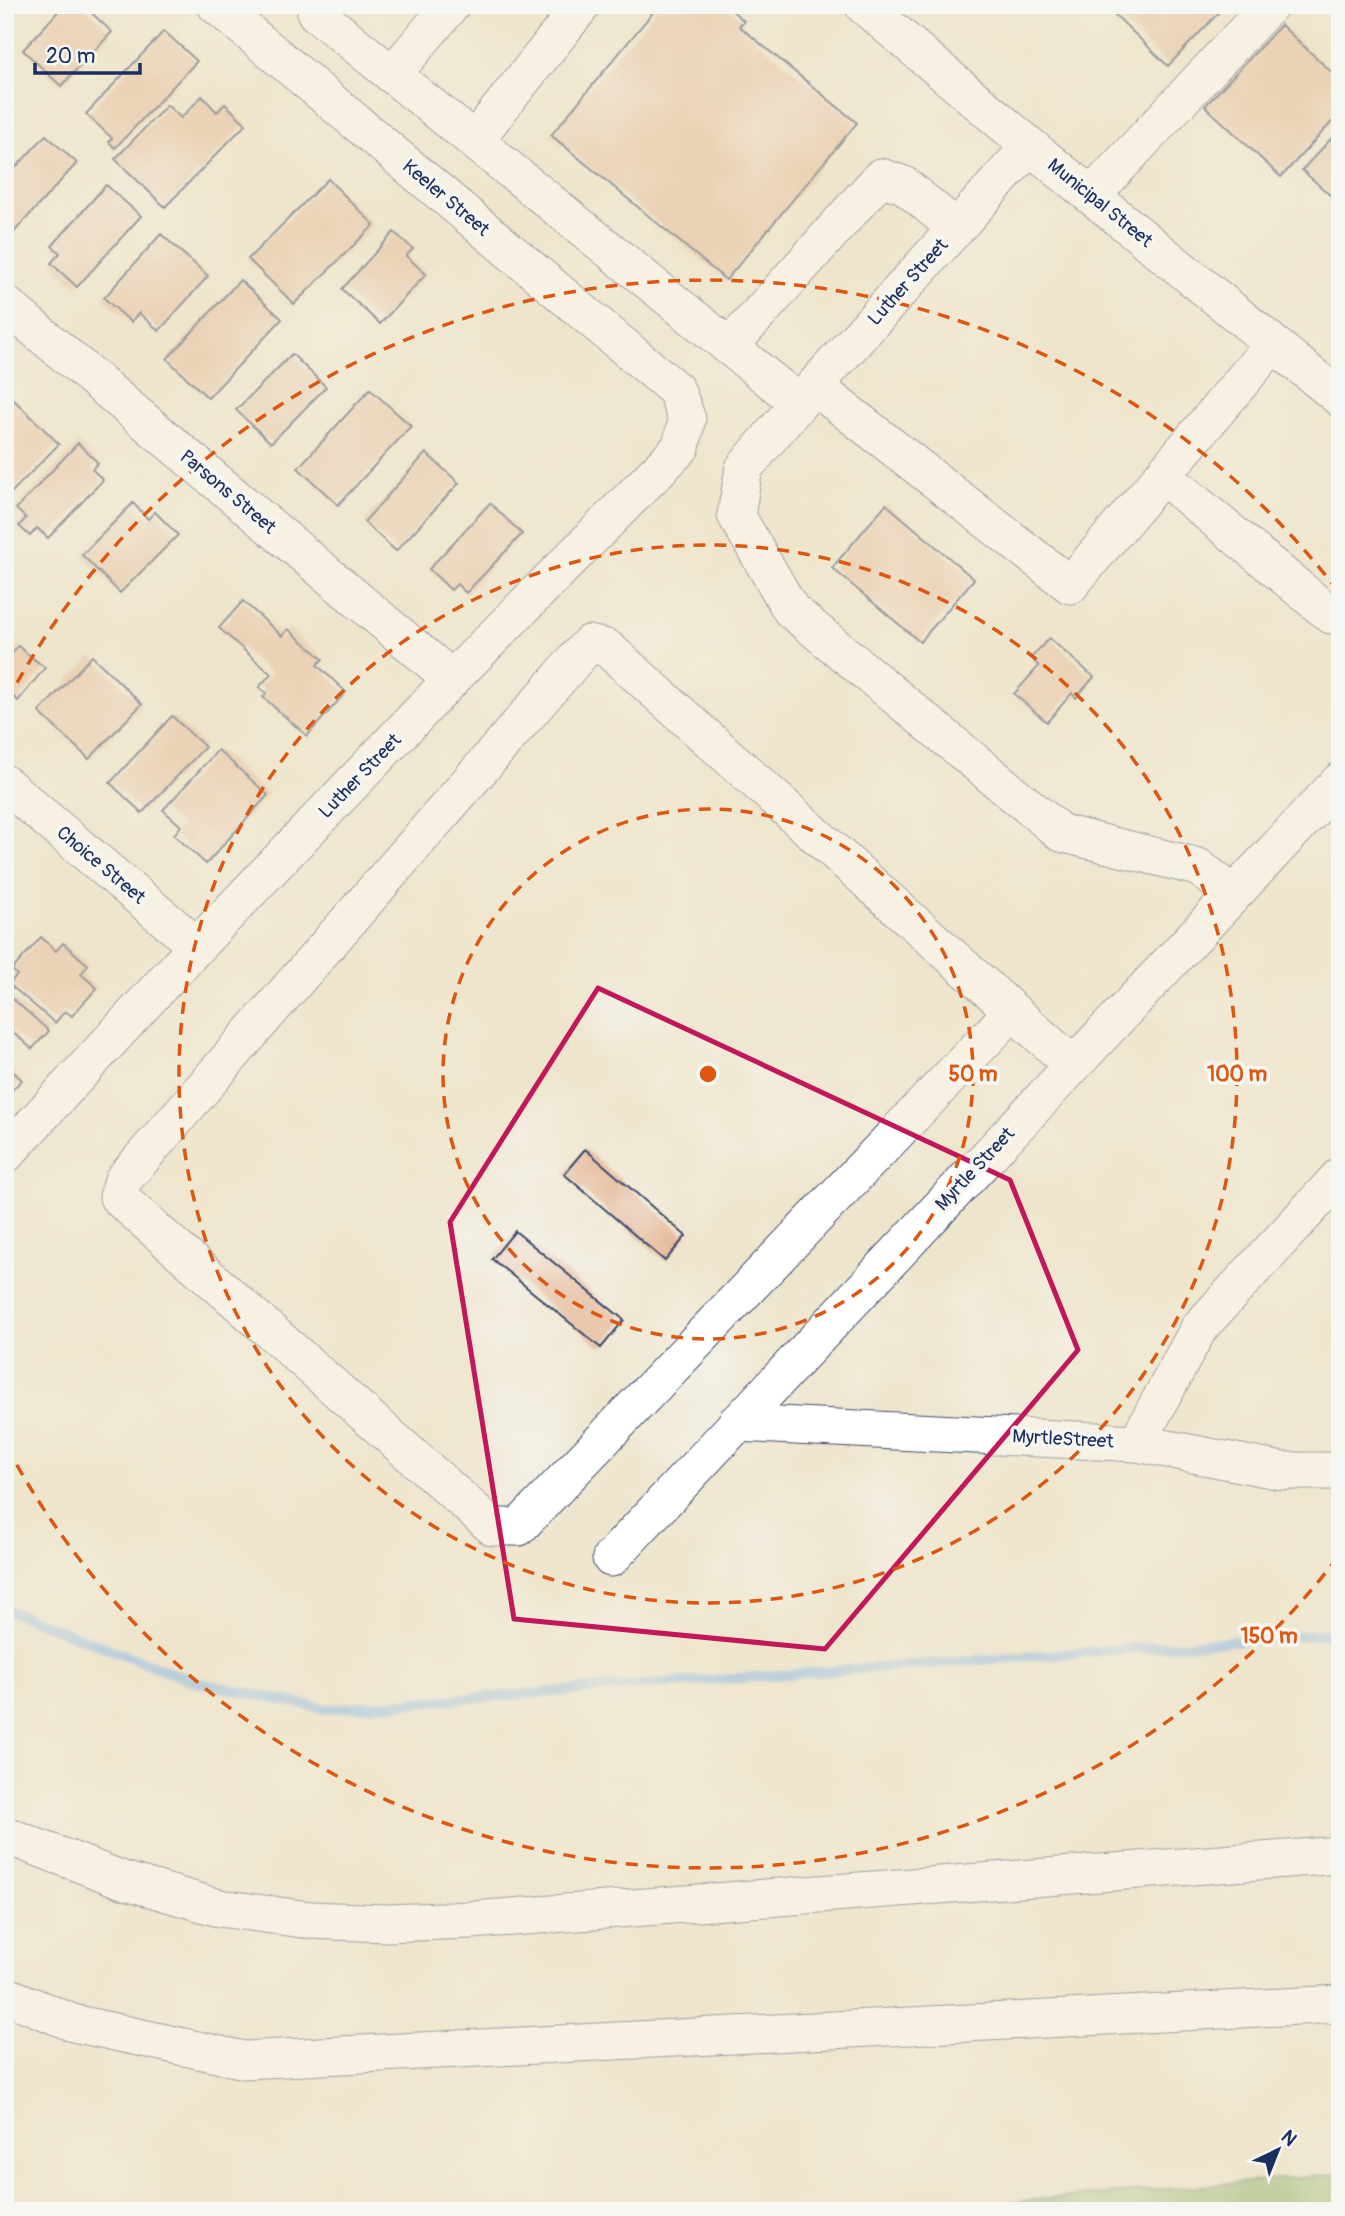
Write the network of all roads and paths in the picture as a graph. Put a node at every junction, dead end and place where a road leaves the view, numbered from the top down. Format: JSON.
{"nodes":[{"id":1,"x":216,"y":5,"type":"edge"},
{"id":2,"x":321,"y":5,"type":"edge"},
{"id":3,"x":451,"y":5,"type":"edge"},
{"id":4,"x":582,"y":5,"type":"edge"},
{"id":5,"x":863,"y":5,"type":"edge"},
{"id":6,"x":1270,"y":5,"type":"edge"},
{"id":7,"x":392,"y":75,"type":"junction"},
{"id":8,"x":474,"y":141,"type":"junction"},
{"id":9,"x":1030,"y":146,"type":"junction"},
{"id":10,"x":1091,"y":196,"type":"junction"},
{"id":11,"x":956,"y":228,"type":"junction"},
{"id":12,"x":5,"y":304,"type":"edge"},
{"id":13,"x":1273,"y":344,"type":"junction"},
{"id":14,"x":729,"y":347,"type":"junction"},
{"id":15,"x":676,"y":390,"type":"joint"},
{"id":16,"x":1340,"y":398,"type":"edge"},
{"id":17,"x":799,"y":402,"type":"junction"},
{"id":18,"x":1163,"y":476,"type":"junction"},
{"id":19,"x":1331,"y":615,"type":"dead end"},
{"id":20,"x":452,"y":679,"type":"junction"},
{"id":21,"x":1340,"y":781,"type":"edge"},
{"id":22,"x":5,"y":784,"type":"edge"},
{"id":23,"x":1234,"y":894,"type":"junction"},
{"id":24,"x":197,"y":946,"type":"junction"},
{"id":25,"x":1013,"y":1012,"type":"junction"},
{"id":26,"x":1073,"y":1065,"type":"junction"},
{"id":27,"x":5,"y":1155,"type":"edge"},
{"id":28,"x":1340,"y":1176,"type":"edge"},
{"id":29,"x":736,"y":1423,"type":"junction"},
{"id":30,"x":1137,"y":1443,"type":"junction"},
{"id":31,"x":1340,"y":1471,"type":"edge"},
{"id":32,"x":611,"y":1558,"type":"dead end"},
{"id":33,"x":5,"y":1835,"type":"edge"},
{"id":34,"x":1340,"y":1855,"type":"edge"},
{"id":35,"x":5,"y":1995,"type":"edge"},
{"id":36,"x":1340,"y":2004,"type":"edge"}],
"edges":[{"from":1,"to":15,"type":"street","name":"Keeler Street"},
{"from":2,"to":7,"type":"street"},
{"from":3,"to":7,"type":"street"},
{"from":4,"to":8,"type":"street"},
{"from":5,"to":9,"type":"street","name":"Municipal Street"},
{"from":6,"to":10,"type":"street"},
{"from":7,"to":8,"type":"street"},
{"from":8,"to":14,"type":"street"},
{"from":9,"to":10,"type":"street","name":"Municipal Street"},
{"from":9,"to":11,"type":"street","name":"Luther Street"},
{"from":10,"to":13,"type":"street","name":"Municipal Street"},
{"from":11,"to":14,"type":"street"},
{"from":11,"to":17,"type":"street","name":"Luther Street"},
{"from":12,"to":20,"type":"street","name":"Parsons Street"},
{"from":13,"to":16,"type":"street","name":"Municipal Street"},
{"from":13,"to":18,"type":"street"},
{"from":14,"to":17,"type":"street"},
{"from":15,"to":20,"type":"street","name":"Luther Street"},
{"from":17,"to":18,"type":"street"},
{"from":17,"to":23,"type":"street","name":"Luther Street"},
{"from":18,"to":19,"type":"street"},
{"from":20,"to":24,"type":"street","name":"Luther Street"},
{"from":21,"to":23,"type":"street","name":"Myrtle Street"},
{"from":22,"to":24,"type":"street","name":"Choice Street"},
{"from":23,"to":26,"type":"street","name":"Myrtle Street"},
{"from":24,"to":27,"type":"street","name":"Luther Street"},
{"from":25,"to":25,"type":"street"},
{"from":25,"to":26,"type":"street"},
{"from":26,"to":29,"type":"street","name":"Myrtle Street"},
{"from":28,"to":30,"type":"street","name":"MyrtleStreet"},
{"from":29,"to":30,"type":"street","name":"MyrtleStreet"},
{"from":29,"to":32,"type":"street","name":"Myrtle Street"},
{"from":30,"to":31,"type":"street"},
{"from":33,"to":34,"type":"street"},
{"from":35,"to":36,"type":"street"}]}
